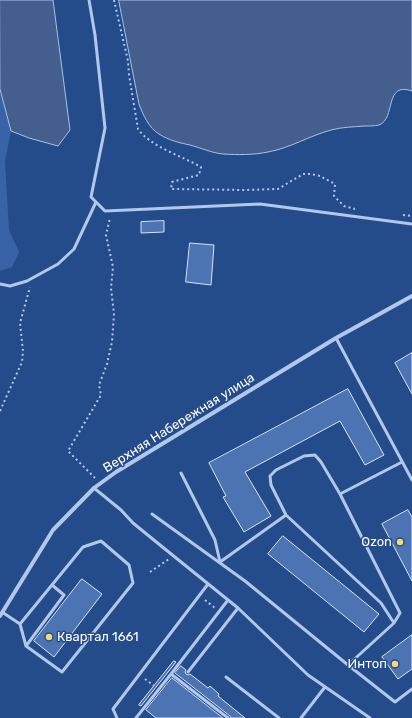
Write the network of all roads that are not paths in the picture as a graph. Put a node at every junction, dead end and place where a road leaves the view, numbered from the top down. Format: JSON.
{"nodes":[{"id":1,"x":89,"y":0,"type":"edge"},
{"id":2,"x":96,"y":202,"type":"junction"},
{"id":3,"x":412,"y":224,"type":"edge"},
{"id":4,"x":0,"y":284,"type":"edge"},
{"id":5,"x":412,"y":296,"type":"edge"},
{"id":6,"x":336,"y":338,"type":"junction"},
{"id":7,"x":402,"y":462,"type":"junction"},
{"id":8,"x":181,"y":472,"type":"dead end"},
{"id":9,"x":412,"y":480,"type":"edge"},
{"id":10,"x":94,"y":488,"type":"junction"},
{"id":11,"x":340,"y":494,"type":"junction"},
{"id":12,"x":152,"y":514,"type":"dead end"},
{"id":13,"x":286,"y":515,"type":"junction"},
{"id":14,"x":220,"y":562,"type":"junction"},
{"id":15,"x":208,"y":584,"type":"junction"},
{"id":16,"x":52,"y":585,"type":"junction"},
{"id":17,"x":228,"y":600,"type":"junction"},
{"id":18,"x":238,"y":608,"type":"junction"},
{"id":19,"x":1,"y":614,"type":"edge"},
{"id":20,"x":394,"y":623,"type":"junction"},
{"id":21,"x":20,"y":624,"type":"junction"},
{"id":22,"x":26,"y":646,"type":"junction"},
{"id":23,"x":348,"y":665,"type":"junction"},
{"id":24,"x":188,"y":672,"type":"dead end"},
{"id":25,"x":171,"y":674,"type":"junction"},
{"id":26,"x":226,"y":677,"type":"dead end"},
{"id":27,"x":325,"y":687,"type":"junction"},
{"id":28,"x":412,"y":689,"type":"edge"},
{"id":29,"x":117,"y":718,"type":"edge"},
{"id":30,"x":136,"y":718,"type":"edge"},
{"id":31,"x":228,"y":718,"type":"edge"},
{"id":32,"x":279,"y":718,"type":"edge"},
{"id":33,"x":301,"y":718,"type":"edge"},
{"id":34,"x":370,"y":718,"type":"edge"}],
"edges":[{"from":1,"to":2,"type":"lane"},
{"from":2,"to":3,"type":"lane"},
{"from":2,"to":4,"type":"lane"},
{"from":5,"to":6,"type":"street","name":"Верхняя Набережная улица"},
{"from":6,"to":7,"type":"lane"},
{"from":6,"to":10,"type":"street","name":"Верхняя Набережная улица"},
{"from":7,"to":9,"type":"lane"},
{"from":7,"to":11,"type":"lane"},
{"from":8,"to":14,"type":"lane"},
{"from":10,"to":15,"type":"lane"},
{"from":10,"to":19,"type":"street","name":"Верхняя Набережная улица"},
{"from":11,"to":13,"type":"lane"},
{"from":11,"to":20,"type":"lane"},
{"from":12,"to":14,"type":"lane"},
{"from":13,"to":14,"type":"lane"},
{"from":13,"to":20,"type":"lane"},
{"from":14,"to":23,"type":"lane"},
{"from":15,"to":17,"type":"lane"},
{"from":15,"to":29,"type":"lane"},
{"from":16,"to":21,"type":"lane"},
{"from":16,"to":22,"type":"lane"},
{"from":16,"to":22,"type":"lane"},
{"from":17,"to":18,"type":"lane"},
{"from":17,"to":25,"type":"lane"},
{"from":18,"to":24,"type":"lane"},
{"from":18,"to":27,"type":"lane"},
{"from":19,"to":21,"type":"lane"},
{"from":20,"to":23,"type":"lane"},
{"from":21,"to":22,"type":"lane"},
{"from":23,"to":28,"type":"lane"},
{"from":25,"to":30,"type":"lane"},
{"from":25,"to":31,"type":"lane"},
{"from":26,"to":32,"type":"lane"},
{"from":27,"to":33,"type":"lane"},
{"from":27,"to":34,"type":"lane"}]}
